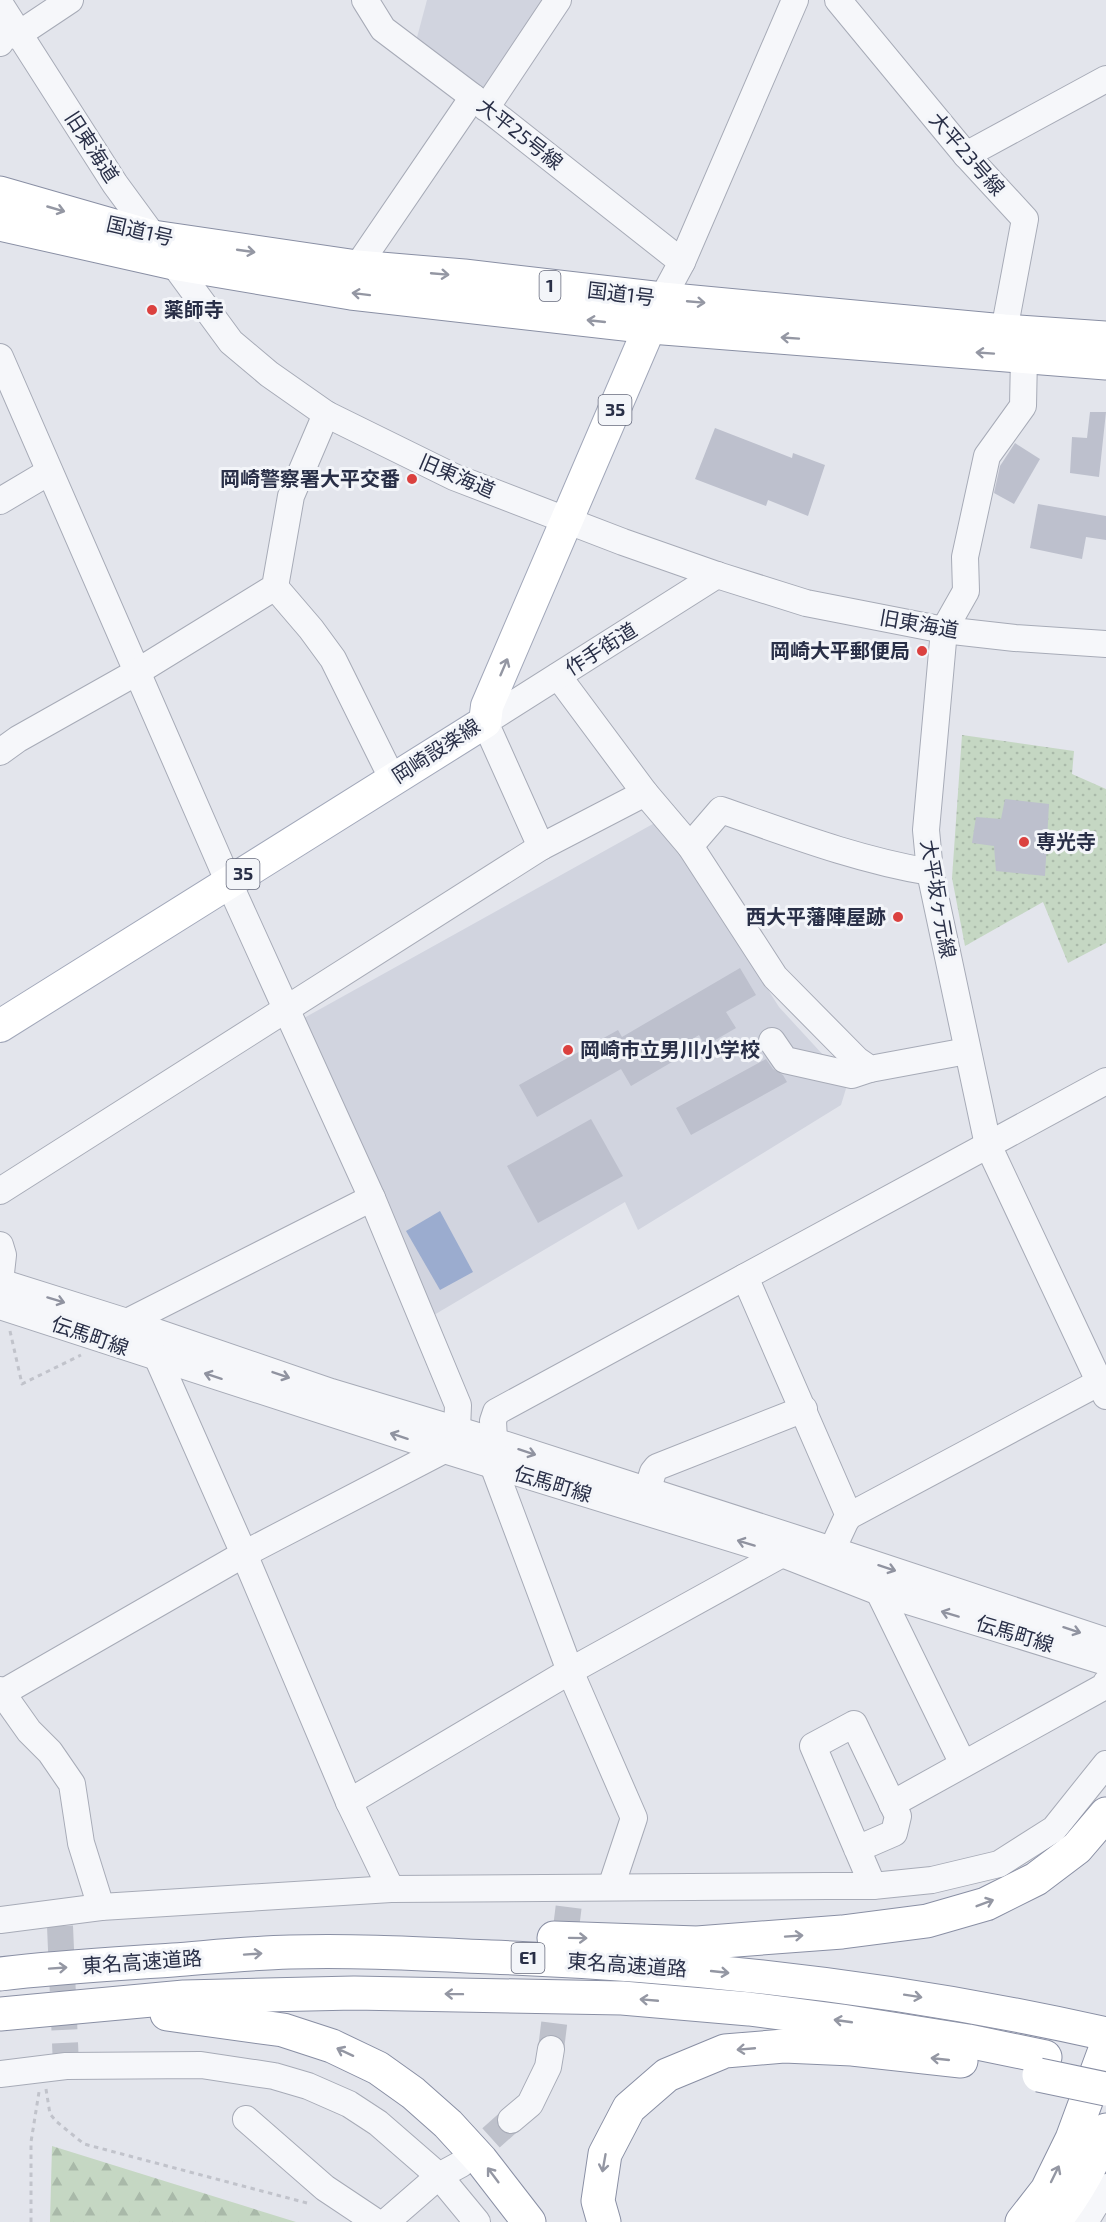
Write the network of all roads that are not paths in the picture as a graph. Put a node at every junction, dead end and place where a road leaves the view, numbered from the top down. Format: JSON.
{"nodes":[{"id":1,"x":70,"y":0,"type":"edge"},
{"id":2,"x":366,"y":0,"type":"edge"},
{"id":3,"x":558,"y":0,"type":"edge"},
{"id":4,"x":795,"y":0,"type":"edge"},
{"id":5,"x":838,"y":0,"type":"edge"},
{"id":6,"x":0,"y":4,"type":"edge"},
{"id":7,"x":10,"y":39,"type":"edge"},
{"id":8,"x":1106,"y":79,"type":"edge"},
{"id":9,"x":479,"y":102,"type":"junction"},
{"id":10,"x":966,"y":155,"type":"junction"},
{"id":11,"x":0,"y":193,"type":"edge"},
{"id":12,"x":0,"y":225,"type":"edge"},
{"id":13,"x":153,"y":237,"type":"junction"},
{"id":14,"x":682,"y":262,"type":"junction"},
{"id":15,"x":173,"y":263,"type":"junction"},
{"id":16,"x":357,"y":267,"type":"junction"},
{"id":17,"x":656,"y":313,"type":"junction"},
{"id":18,"x":1004,"y":331,"type":"junction"},
{"id":19,"x":1106,"y":338,"type":"edge"},
{"id":20,"x":1024,"y":356,"type":"junction"},
{"id":21,"x":0,"y":357,"type":"edge"},
{"id":22,"x":1106,"y":363,"type":"edge"},
{"id":23,"x":326,"y":414,"type":"junction"},
{"id":24,"x":49,"y":472,"type":"junction"},
{"id":25,"x":0,"y":501,"type":"edge"},
{"id":26,"x":567,"y":520,"type":"junction"},
{"id":27,"x":717,"y":575,"type":"junction"},
{"id":28,"x":275,"y":587,"type":"junction"},
{"id":29,"x":944,"y":630,"type":"junction"},
{"id":30,"x":1106,"y":645,"type":"edge"},
{"id":31,"x":137,"y":672,"type":"junction"},
{"id":32,"x":558,"y":676,"type":"junction"},
{"id":33,"x":485,"y":722,"type":"junction"},
{"id":34,"x":0,"y":752,"type":"edge"},
{"id":35,"x":393,"y":780,"type":"junction"},
{"id":36,"x":645,"y":793,"type":"junction"},
{"id":37,"x":690,"y":846,"type":"junction"},
{"id":38,"x":541,"y":847,"type":"junction"},
{"id":39,"x":930,"y":872,"type":"junction"},
{"id":40,"x":229,"y":883,"type":"junction"},
{"id":41,"x":288,"y":1009,"type":"junction"},
{"id":42,"x":0,"y":1026,"type":"edge"},
{"id":43,"x":772,"y":1041,"type":"dead end"},
{"id":44,"x":967,"y":1051,"type":"junction"},
{"id":45,"x":870,"y":1069,"type":"junction"},
{"id":46,"x":1106,"y":1081,"type":"edge"},
{"id":47,"x":988,"y":1145,"type":"junction"},
{"id":48,"x":0,"y":1191,"type":"edge"},
{"id":49,"x":372,"y":1198,"type":"junction"},
{"id":50,"x":0,"y":1245,"type":"edge"},
{"id":51,"x":745,"y":1277,"type":"junction"},
{"id":52,"x":1,"y":1294,"type":"edge"},
{"id":53,"x":127,"y":1322,"type":"junction"},
{"id":54,"x":158,"y":1359,"type":"junction"},
{"id":55,"x":1103,"y":1389,"type":"edge"},
{"id":56,"x":804,"y":1409,"type":"junction"},
{"id":57,"x":450,"y":1440,"type":"junction"},
{"id":58,"x":493,"y":1453,"type":"junction"},
{"id":59,"x":646,"y":1491,"type":"junction"},
{"id":60,"x":849,"y":1516,"type":"junction"},
{"id":61,"x":832,"y":1550,"type":"junction"},
{"id":62,"x":244,"y":1554,"type":"junction"},
{"id":63,"x":782,"y":1554,"type":"junction"},
{"id":64,"x":879,"y":1592,"type":"junction"},
{"id":65,"x":1106,"y":1641,"type":"edge"},
{"id":66,"x":1106,"y":1662,"type":"edge"},
{"id":67,"x":570,"y":1671,"type":"junction"},
{"id":68,"x":1106,"y":1683,"type":"edge"},
{"id":69,"x":1,"y":1691,"type":"edge"},
{"id":70,"x":963,"y":1764,"type":"junction"},
{"id":71,"x":1106,"y":1764,"type":"edge"},
{"id":72,"x":349,"y":1802,"type":"junction"},
{"id":73,"x":892,"y":1804,"type":"junction"},
{"id":74,"x":1106,"y":1814,"type":"edge"},
{"id":75,"x":857,"y":1849,"type":"junction"},
{"id":76,"x":873,"y":1886,"type":"junction"},
{"id":77,"x":610,"y":1887,"type":"junction"},
{"id":78,"x":391,"y":1889,"type":"junction"},
{"id":79,"x":101,"y":1907,"type":"junction"},
{"id":80,"x":0,"y":1920,"type":"edge"},
{"id":81,"x":289,"y":1952,"type":"junction"},
{"id":82,"x":0,"y":1974,"type":"edge"},
{"id":83,"x":0,"y":2014,"type":"edge"},
{"id":84,"x":1106,"y":2034,"type":"edge"},
{"id":85,"x":1106,"y":2047,"type":"edge"},
{"id":86,"x":551,"y":2049,"type":"tunnel mouth"},
{"id":87,"x":1042,"y":2066,"type":"junction"},
{"id":88,"x":1106,"y":2070,"type":"edge"},
{"id":89,"x":0,"y":2074,"type":"edge"},
{"id":90,"x":1106,"y":2089,"type":"edge"},
{"id":91,"x":246,"y":2119,"type":"dead end"},
{"id":92,"x":511,"y":2120,"type":"tunnel mouth"},
{"id":93,"x":1106,"y":2130,"type":"edge"},
{"id":94,"x":461,"y":2164,"type":"tunnel mouth"},
{"id":95,"x":439,"y":2176,"type":"junction"},
{"id":96,"x":1106,"y":2187,"type":"edge"},
{"id":97,"x":376,"y":2222,"type":"edge"},
{"id":98,"x":386,"y":2222,"type":"edge"},
{"id":99,"x":477,"y":2222,"type":"edge"},
{"id":100,"x":529,"y":2222,"type":"edge"},
{"id":101,"x":604,"y":2222,"type":"edge"},
{"id":102,"x":1022,"y":2222,"type":"edge"},
{"id":103,"x":1054,"y":2222,"type":"edge"},
{"id":104,"x":1085,"y":2222,"type":"edge"}],
"edges":[{"from":1,"to":7,"type":"street"},
{"from":2,"to":9,"type":"street","name":"大平25号線"},
{"from":3,"to":9,"type":"street"},
{"from":4,"to":14,"type":"street"},
{"from":5,"to":10,"type":"street","name":"大平23号線"},
{"from":6,"to":7,"type":"street","name":"旧東海道"},
{"from":7,"to":13,"type":"street","name":"旧東海道"},
{"from":8,"to":10,"type":"street"},
{"from":9,"to":14,"type":"street","name":"大平25号線"},
{"from":9,"to":16,"type":"street"},
{"from":10,"to":18,"type":"street","name":"大平23号線"},
{"from":11,"to":13,"type":"highway","name":"国道1号","number":"1","one_way":true},
{"from":12,"to":15,"type":"highway","name":"国道1号","number":"1"},
{"from":13,"to":15,"type":"street","name":"旧東海道"},
{"from":13,"to":16,"type":"highway","name":"国道1号","number":"1","one_way":true},
{"from":14,"to":17,"type":"street"},
{"from":17,"to":15,"type":"highway","name":"国道1号","number":"1","one_way":true},
{"from":15,"to":23,"type":"street","name":"旧東海道"},
{"from":16,"to":17,"type":"highway","name":"国道1号","number":"1","one_way":true},
{"from":17,"to":18,"type":"highway","name":"国道1号","number":"1","one_way":true},
{"from":20,"to":17,"type":"highway","name":"国道1号","number":"1","one_way":true},
{"from":17,"to":26,"type":"main road","name":"岡崎設楽線","number":"35"},
{"from":18,"to":19,"type":"highway","name":"国道1号","number":"1"},
{"from":20,"to":22,"type":"highway","name":"国道1号","number":"1"},
{"from":20,"to":29,"type":"street","name":"大平坂ヶ元線"},
{"from":21,"to":24,"type":"street"},
{"from":23,"to":26,"type":"street","name":"旧東海道"},
{"from":23,"to":28,"type":"street"},
{"from":24,"to":25,"type":"street"},
{"from":24,"to":31,"type":"street"},
{"from":26,"to":27,"type":"street","name":"旧東海道"},
{"from":33,"to":26,"type":"main road","name":"岡崎設楽線","number":"35","one_way":true},
{"from":27,"to":29,"type":"street","name":"旧東海道"},
{"from":27,"to":32,"type":"street","name":"作手街道"},
{"from":28,"to":31,"type":"street"},
{"from":28,"to":35,"type":"street"},
{"from":29,"to":30,"type":"street","name":"旧東海道"},
{"from":29,"to":39,"type":"street","name":"大平坂ヶ元線"},
{"from":31,"to":34,"type":"street"},
{"from":31,"to":40,"type":"street"},
{"from":32,"to":33,"type":"street","name":"作手街道"},
{"from":32,"to":36,"type":"street"},
{"from":33,"to":35,"type":"main road","name":"岡崎設楽線","number":"35"},
{"from":33,"to":38,"type":"street"},
{"from":35,"to":40,"type":"main road","name":"岡崎設楽線","number":"35"},
{"from":36,"to":37,"type":"street"},
{"from":36,"to":38,"type":"street"},
{"from":37,"to":39,"type":"street"},
{"from":37,"to":45,"type":"street"},
{"from":38,"to":41,"type":"street"},
{"from":39,"to":44,"type":"street","name":"大平坂ヶ元線"},
{"from":40,"to":41,"type":"street"},
{"from":40,"to":42,"type":"main road","name":"岡崎設楽線","number":"35"},
{"from":41,"to":48,"type":"street"},
{"from":41,"to":49,"type":"street"},
{"from":43,"to":45,"type":"street"},
{"from":44,"to":45,"type":"street"},
{"from":44,"to":47,"type":"street","name":"大平坂ヶ元線"},
{"from":46,"to":47,"type":"street"},
{"from":47,"to":51,"type":"street"},
{"from":47,"to":55,"type":"street","name":"大平坂ヶ元線"},
{"from":49,"to":53,"type":"street"},
{"from":49,"to":57,"type":"street"},
{"from":50,"to":52,"type":"street"},
{"from":51,"to":56,"type":"street"},
{"from":51,"to":58,"type":"street"},
{"from":52,"to":53,"type":"street","name":"伝馬町線","one_way":true},
{"from":52,"to":54,"type":"street","name":"伝馬町線"},
{"from":53,"to":57,"type":"street","name":"伝馬町線","one_way":true},
{"from":57,"to":54,"type":"street","name":"伝馬町線","one_way":true},
{"from":54,"to":62,"type":"street"},
{"from":55,"to":60,"type":"street"},
{"from":56,"to":59,"type":"street"},
{"from":56,"to":60,"type":"street"},
{"from":57,"to":58,"type":"street","name":"伝馬町線"},
{"from":57,"to":62,"type":"street"},
{"from":58,"to":59,"type":"street","name":"伝馬町線","one_way":true},
{"from":63,"to":58,"type":"street","name":"伝馬町線","one_way":true},
{"from":58,"to":67,"type":"street"},
{"from":59,"to":61,"type":"street","name":"伝馬町線"},
{"from":60,"to":61,"type":"street"},
{"from":61,"to":65,"type":"street","name":"伝馬町線","one_way":true},
{"from":62,"to":69,"type":"street"},
{"from":62,"to":72,"type":"street"},
{"from":63,"to":64,"type":"street","name":"伝馬町線"},
{"from":63,"to":67,"type":"street"},
{"from":66,"to":64,"type":"street","name":"伝馬町線","one_way":true},
{"from":64,"to":70,"type":"street"},
{"from":67,"to":72,"type":"street"},
{"from":67,"to":77,"type":"street"},
{"from":68,"to":70,"type":"street"},
{"from":69,"to":79,"type":"street"},
{"from":70,"to":73,"type":"street"},
{"from":71,"to":76,"type":"street"},
{"from":72,"to":78,"type":"street"},
{"from":73,"to":75,"type":"street"},
{"from":73,"to":75,"type":"street"},
{"from":81,"to":74,"type":"highway","one_way":true},
{"from":75,"to":76,"type":"street"},
{"from":76,"to":77,"type":"street"},
{"from":77,"to":78,"type":"street"},
{"from":78,"to":79,"type":"street"},
{"from":79,"to":80,"type":"street"},
{"from":82,"to":81,"type":"highway","name":"東名高速道路","number":"E1","one_way":true},
{"from":81,"to":84,"type":"highway","name":"東名高速道路","number":"E1","one_way":true},
{"from":87,"to":83,"type":"highway","name":"東名高速道路","number":"E1","one_way":true},
{"from":100,"to":83,"type":"highway","one_way":true},
{"from":102,"to":85,"type":"highway","one_way":true},
{"from":86,"to":92,"type":"street"},
{"from":87,"to":88,"type":"highway","name":"東名高速道路"},
{"from":87,"to":90,"type":"highway","bridge":true},
{"from":87,"to":101,"type":"highway","one_way":true},
{"from":89,"to":95,"type":"street"},
{"from":91,"to":97,"type":"street"},
{"from":93,"to":103,"type":"highway"},
{"from":94,"to":95,"type":"street"},
{"from":95,"to":98,"type":"street"},
{"from":95,"to":99,"type":"street"},
{"from":96,"to":104,"type":"street"}]}
